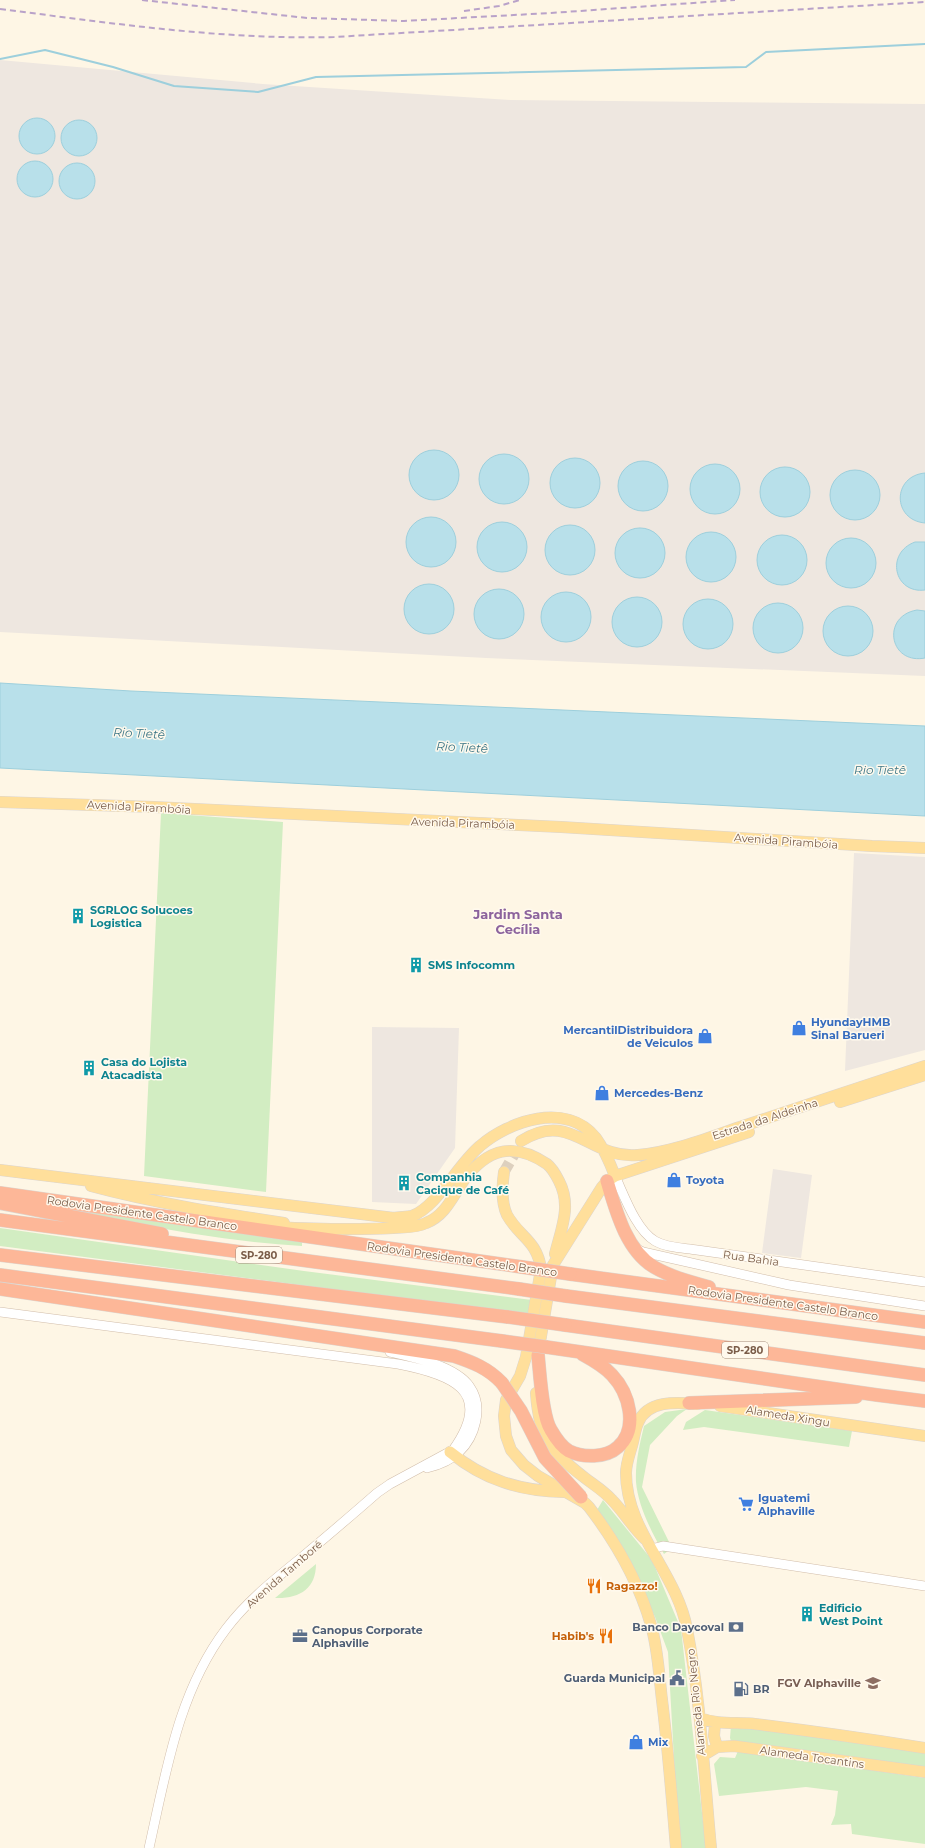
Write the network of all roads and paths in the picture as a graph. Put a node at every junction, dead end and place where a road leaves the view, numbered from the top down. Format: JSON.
{"nodes":[{"id":1,"x":0,"y":802,"type":"edge"},
{"id":2,"x":925,"y":848,"type":"edge"},
{"id":3,"x":925,"y":1066,"type":"edge"},
{"id":4,"x":925,"y":1075,"type":"edge"},
{"id":5,"x":521,"y":1141,"type":"tunnel mouth"},
{"id":6,"x":604,"y":1150,"type":"junction"},
{"id":7,"x":638,"y":1156,"type":"junction"},
{"id":8,"x":635,"y":1169,"type":"junction"},
{"id":9,"x":0,"y":1170,"type":"edge"},
{"id":10,"x":504,"y":1172,"type":"tunnel mouth"},
{"id":11,"x":50,"y":1175,"type":"junction"},
{"id":12,"x":611,"y":1178,"type":"junction"},
{"id":13,"x":0,"y":1193,"type":"edge"},
{"id":14,"x":0,"y":1203,"type":"edge"},
{"id":15,"x":0,"y":1220,"type":"edge"},
{"id":16,"x":193,"y":1221,"type":"junction"},
{"id":17,"x":320,"y":1229,"type":"junction"},
{"id":18,"x":633,"y":1247,"type":"junction"},
{"id":19,"x":0,"y":1255,"type":"edge"},
{"id":20,"x":262,"y":1256,"type":"junction"},
{"id":21,"x":553,"y":1264,"type":"junction"},
{"id":22,"x":0,"y":1275,"type":"edge"},
{"id":23,"x":925,"y":1282,"type":"edge"},
{"id":24,"x":0,"y":1289,"type":"edge"},
{"id":25,"x":745,"y":1299,"type":"junction"},
{"id":26,"x":925,"y":1306,"type":"edge"},
{"id":27,"x":0,"y":1312,"type":"edge"},
{"id":28,"x":925,"y":1322,"type":"edge"},
{"id":29,"x":360,"y":1343,"type":"junction"},
{"id":30,"x":925,"y":1343,"type":"edge"},
{"id":31,"x":572,"y":1350,"type":"junction"},
{"id":32,"x":538,"y":1355,"type":"junction"},
{"id":33,"x":925,"y":1375,"type":"edge"},
{"id":34,"x":877,"y":1395,"type":"junction"},
{"id":35,"x":925,"y":1401,"type":"edge"},
{"id":36,"x":689,"y":1403,"type":"junction"},
{"id":37,"x":651,"y":1408,"type":"joint"},
{"id":38,"x":925,"y":1436,"type":"edge"},
{"id":39,"x":453,"y":1454,"type":"junction"},
{"id":40,"x":566,"y":1492,"type":"junction"},
{"id":41,"x":583,"y":1500,"type":"junction"},
{"id":42,"x":645,"y":1539,"type":"junction"},
{"id":43,"x":651,"y":1550,"type":"junction"},
{"id":44,"x":925,"y":1586,"type":"edge"},
{"id":45,"x":700,"y":1718,"type":"junction"},
{"id":46,"x":716,"y":1723,"type":"junction"},
{"id":47,"x":717,"y":1747,"type":"junction"},
{"id":48,"x":925,"y":1748,"type":"edge"},
{"id":49,"x":702,"y":1756,"type":"junction"},
{"id":50,"x":925,"y":1772,"type":"edge"},
{"id":51,"x":149,"y":1848,"type":"edge"},
{"id":52,"x":676,"y":1848,"type":"edge"},
{"id":53,"x":711,"y":1848,"type":"edge"}],
"edges":[{"from":1,"to":2,"type":"main road","name":"Avenida Pirambóia"},
{"from":3,"to":7,"type":"main road","name":"Estrada da Aldeinha"},
{"from":4,"to":8,"type":"main road","name":"Estrada da Aldeinha"},
{"from":5,"to":6,"type":"main road","name":"Estrada da Aldeinha"},
{"from":6,"to":7,"type":"main road","name":"Estrada da Aldeinha"},
{"from":6,"to":11,"type":"main road"},
{"from":6,"to":12,"type":"main road"},
{"from":7,"to":8,"type":"main road"},
{"from":8,"to":12,"type":"main road","name":"Estrada da Aldeinha"},
{"from":9,"to":11,"type":"main road"},
{"from":10,"to":40,"type":"main road"},
{"from":11,"to":17,"type":"main road"},
{"from":12,"to":18,"type":"highway"},
{"from":12,"to":21,"type":"main road"},
{"from":12,"to":23,"type":"street","name":"Rua Bahia"},
{"from":13,"to":16,"type":"highway","name":"Rodovia Presidente Castelo Branco"},
{"from":14,"to":20,"type":"highway"},
{"from":15,"to":20,"type":"highway","name":"Rodovia Presidente Castelo Branco","number":"SP-280"},
{"from":16,"to":17,"type":"main road"},
{"from":16,"to":25,"type":"highway","name":"Rodovia Presidente Castelo Branco","bridge":true},
{"from":17,"to":21,"type":"main road"},
{"from":18,"to":25,"type":"highway"},
{"from":18,"to":26,"type":"street"},
{"from":19,"to":33,"type":"highway","number":"SP-280","bridge":true},
{"from":20,"to":30,"type":"highway","name":"Rodovia Presidente Castelo Branco","number":"SP-280","bridge":true},
{"from":21,"to":32,"type":"main road"},
{"from":22,"to":31,"type":"highway","bridge":true},
{"from":24,"to":29,"type":"highway"},
{"from":25,"to":28,"type":"highway","name":"Rodovia Presidente Castelo Branco"},
{"from":27,"to":39,"type":"street"},
{"from":29,"to":39,"type":"street"},
{"from":29,"to":41,"type":"highway","bridge":true},
{"from":31,"to":32,"type":"highway"},
{"from":31,"to":34,"type":"highway"},
{"from":32,"to":42,"type":"main road"},
{"from":34,"to":35,"type":"highway"},
{"from":34,"to":36,"type":"highway"},
{"from":36,"to":37,"type":"main road","name":"Alameda Xingu"},
{"from":36,"to":38,"type":"main road","name":"Alameda Xingu"},
{"from":37,"to":42,"type":"main road","name":"Alameda Rio Negro"},
{"from":39,"to":40,"type":"main road"},
{"from":39,"to":51,"type":"street","name":"Avenida Tamboré"},
{"from":40,"to":41,"type":"main road"},
{"from":41,"to":52,"type":"main road"},
{"from":42,"to":43,"type":"main road","name":"Alameda Rio Negro"},
{"from":43,"to":44,"type":"street"},
{"from":43,"to":45,"type":"main road","name":"Alameda Rio Negro"},
{"from":45,"to":46,"type":"main road"},
{"from":45,"to":49,"type":"main road","name":"Alameda Rio Negro"},
{"from":46,"to":47,"type":"main road"},
{"from":46,"to":48,"type":"main road"},
{"from":47,"to":49,"type":"main road","name":"Alameda Tocantins"},
{"from":47,"to":50,"type":"main road","name":"Alameda Tocantins"},
{"from":49,"to":53,"type":"main road","name":"Alameda Rio Negro"}]}
